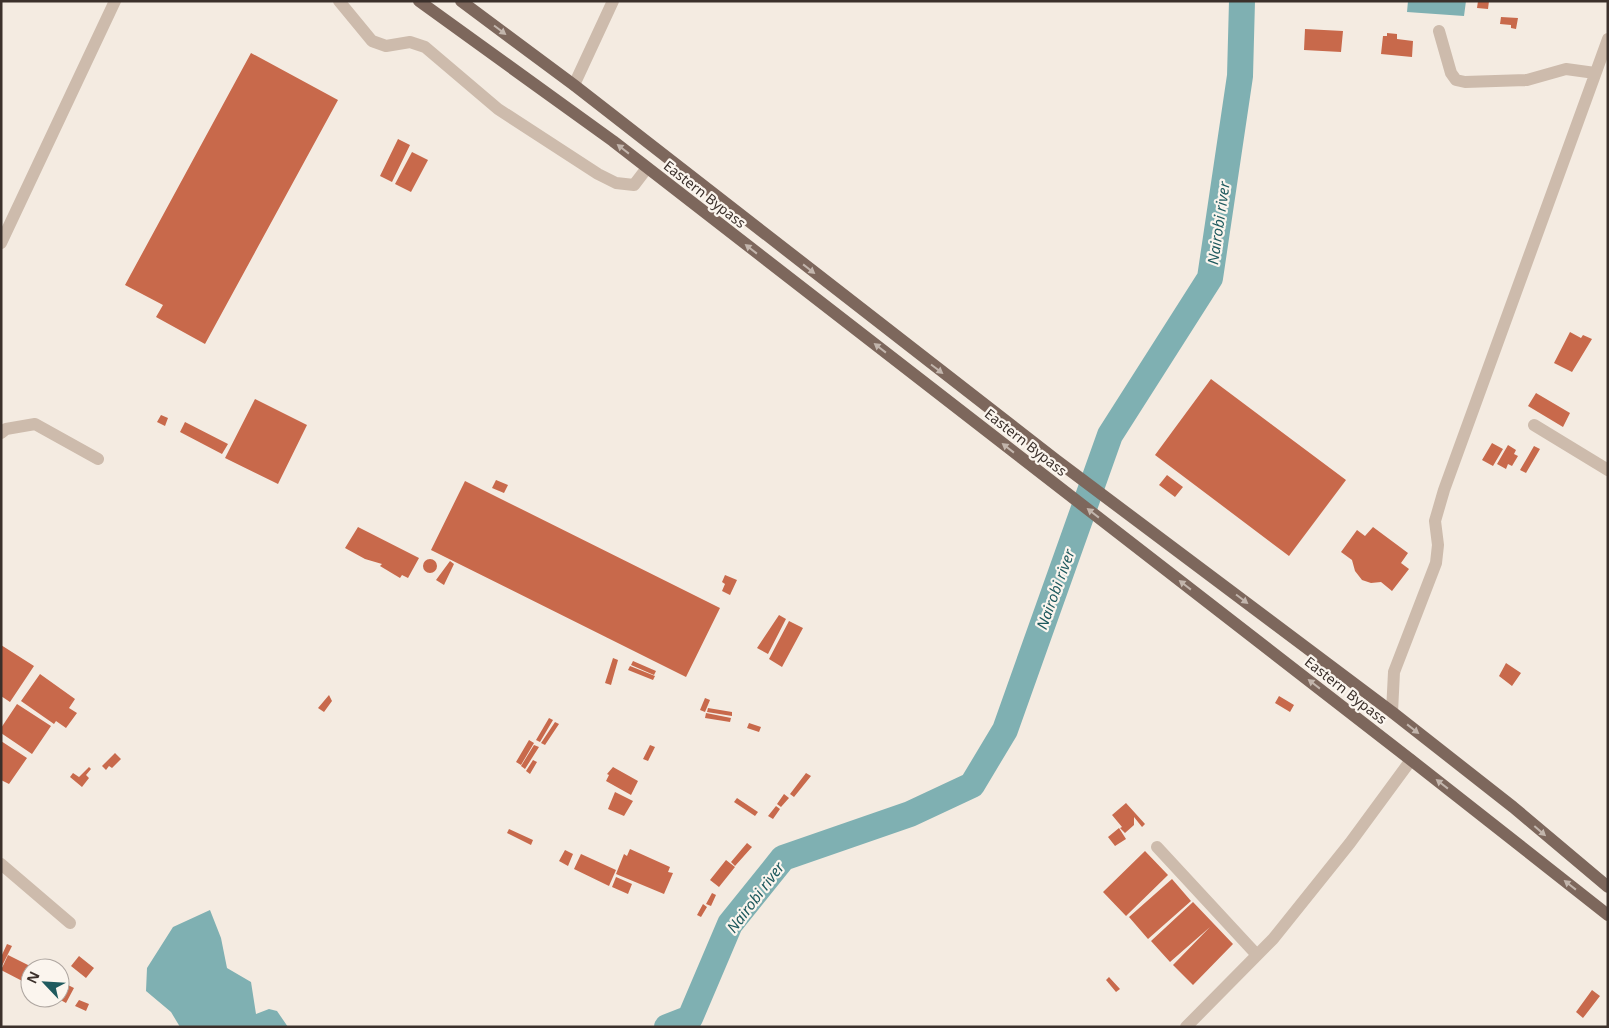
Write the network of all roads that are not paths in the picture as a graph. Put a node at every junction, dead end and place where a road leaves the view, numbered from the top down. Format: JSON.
{"nodes":[{"id":1,"x":115,"y":1,"type":"edge"},
{"id":2,"x":339,"y":1,"type":"edge"},
{"id":3,"x":419,"y":1,"type":"edge"},
{"id":4,"x":461,"y":1,"type":"edge"},
{"id":5,"x":613,"y":1,"type":"edge"},
{"id":6,"x":1439,"y":31,"type":"dead end"},
{"id":7,"x":1608,"y":39,"type":"edge"},
{"id":8,"x":1595,"y":74,"type":"junction"},
{"id":9,"x":574,"y":85,"type":"junction"},
{"id":10,"x":647,"y":168,"type":"junction"},
{"id":11,"x":1,"y":243,"type":"edge"},
{"id":12,"x":1534,"y":425,"type":"dead end"},
{"id":13,"x":1,"y":432,"type":"edge"},
{"id":14,"x":98,"y":459,"type":"dead end"},
{"id":15,"x":1608,"y":470,"type":"edge"},
{"id":16,"x":1392,"y":712,"type":"junction"},
{"id":17,"x":1411,"y":760,"type":"junction"},
{"id":18,"x":1157,"y":846,"type":"dead end"},
{"id":19,"x":1,"y":864,"type":"edge"},
{"id":20,"x":1608,"y":887,"type":"edge"},
{"id":21,"x":1608,"y":915,"type":"edge"},
{"id":22,"x":70,"y":923,"type":"dead end"},
{"id":23,"x":1257,"y":954,"type":"junction"},
{"id":24,"x":1186,"y":1027,"type":"edge"}],
"edges":[{"from":1,"to":11,"type":"street"},
{"from":2,"to":10,"type":"street"},
{"from":10,"to":3,"type":"main road","name":"Eastern Bypass","one_way":true},
{"from":4,"to":9,"type":"main road","name":"Eastern Bypass","one_way":true},
{"from":5,"to":9,"type":"street"},
{"from":6,"to":8,"type":"street"},
{"from":7,"to":8,"type":"street"},
{"from":8,"to":16,"type":"street"},
{"from":9,"to":16,"type":"main road","name":"Eastern Bypass","one_way":true},
{"from":17,"to":10,"type":"main road","name":"Eastern Bypass","one_way":true},
{"from":12,"to":15,"type":"street"},
{"from":13,"to":14,"type":"street"},
{"from":16,"to":20,"type":"main road","name":"Eastern Bypass","one_way":true},
{"from":21,"to":17,"type":"main road","name":"Eastern Bypass","one_way":true},
{"from":17,"to":23,"type":"street"},
{"from":18,"to":23,"type":"street"},
{"from":19,"to":22,"type":"street"},
{"from":23,"to":24,"type":"street"}]}
